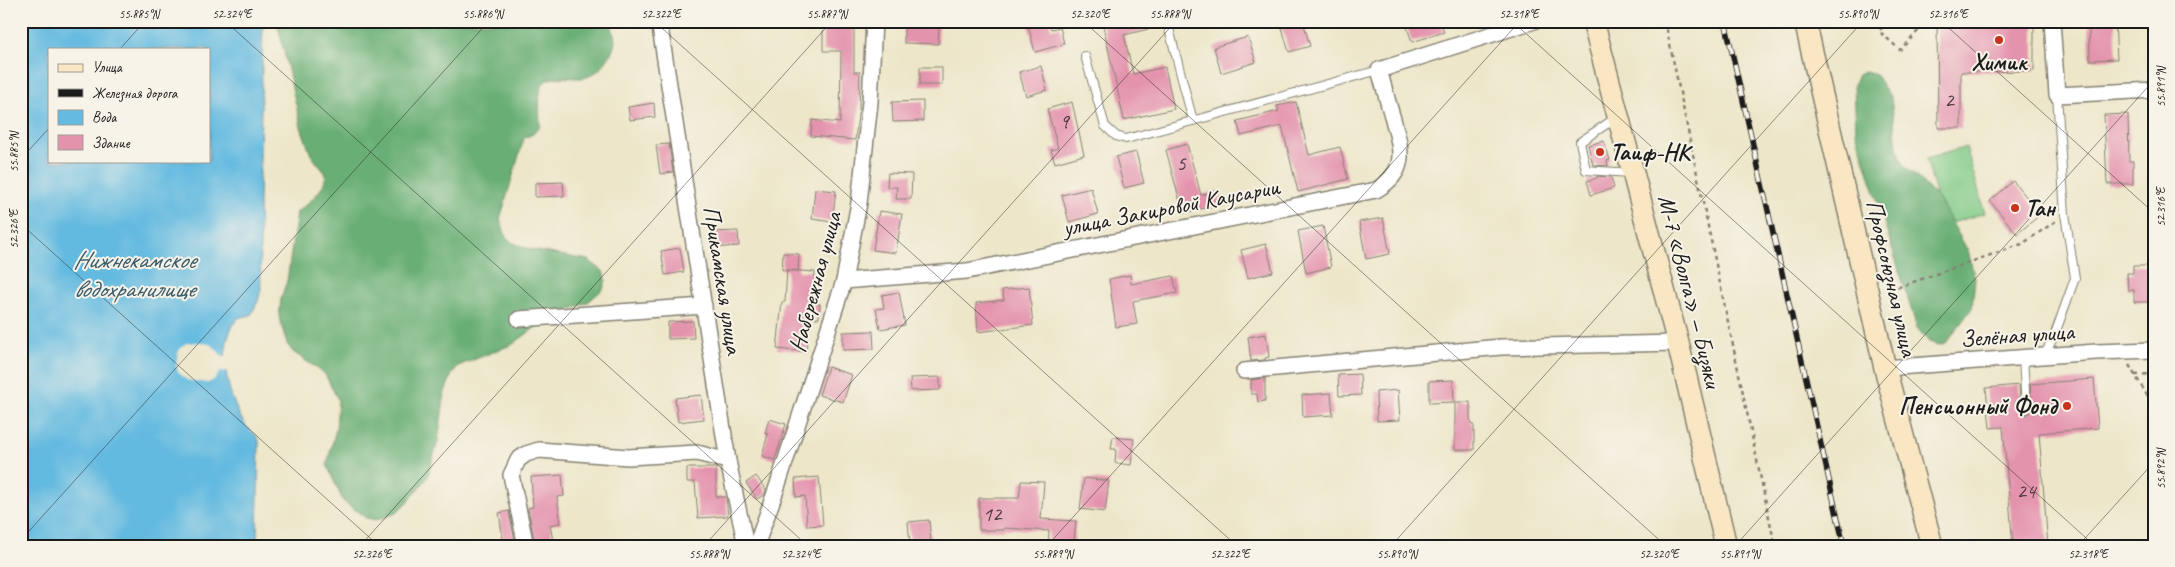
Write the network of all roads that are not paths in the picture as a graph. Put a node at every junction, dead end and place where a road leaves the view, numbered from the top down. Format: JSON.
{"nodes":[{"id":1,"x":660,"y":21,"type":"edge"},
{"id":2,"x":874,"y":21,"type":"edge"},
{"id":3,"x":1167,"y":21,"type":"edge"},
{"id":4,"x":1534,"y":21,"type":"edge"},
{"id":5,"x":1592,"y":21,"type":"edge"},
{"id":6,"x":1805,"y":21,"type":"edge"},
{"id":7,"x":2052,"y":21,"type":"edge"},
{"id":8,"x":1086,"y":56,"type":"dead end"},
{"id":9,"x":1379,"y":70,"type":"junction"},
{"id":10,"x":2154,"y":90,"type":"edge"},
{"id":11,"x":2057,"y":95,"type":"junction"},
{"id":12,"x":1618,"y":116,"type":"junction"},
{"id":13,"x":1193,"y":121,"type":"junction"},
{"id":14,"x":1633,"y":173,"type":"junction"},
{"id":15,"x":844,"y":281,"type":"junction"},
{"id":16,"x":704,"y":306,"type":"junction"},
{"id":17,"x":519,"y":319,"type":"dead end"},
{"id":18,"x":1678,"y":343,"type":"junction"},
{"id":19,"x":2154,"y":350,"type":"edge"},
{"id":20,"x":2044,"y":356,"type":"junction"},
{"id":21,"x":2023,"y":357,"type":"junction"},
{"id":22,"x":1885,"y":368,"type":"junction"},
{"id":23,"x":1244,"y":371,"type":"dead end"},
{"id":24,"x":2026,"y":409,"type":"dead end"},
{"id":25,"x":728,"y":460,"type":"junction"},
{"id":26,"x":526,"y":546,"type":"edge"},
{"id":27,"x":746,"y":546,"type":"edge"},
{"id":28,"x":756,"y":546,"type":"edge"},
{"id":29,"x":1726,"y":546,"type":"edge"},
{"id":30,"x":1932,"y":546,"type":"edge"}],
"edges":[{"from":1,"to":16,"type":"street","name":"Прикамская улица"},
{"from":2,"to":15,"type":"street","name":"Набережная улица"},
{"from":3,"to":13,"type":"lane"},
{"from":4,"to":9,"type":"street"},
{"from":5,"to":12,"type":"main road","name":"М-7 «Волга» — Бизяки"},
{"from":6,"to":22,"type":"main road","name":"Профсоюзная улица"},
{"from":7,"to":11,"type":"street"},
{"from":8,"to":13,"type":"lane"},
{"from":9,"to":13,"type":"lane"},
{"from":9,"to":15,"type":"street","name":"улица Закировой Каусарии"},
{"from":10,"to":11,"type":"street"},
{"from":11,"to":20,"type":"lane"},
{"from":12,"to":14,"type":"main road","name":"М-7 «Волга» — Бизяки"},
{"from":12,"to":14,"type":"lane"},
{"from":14,"to":18,"type":"main road","name":"М-7 «Волга» — Бизяки"},
{"from":15,"to":28,"type":"street","name":"Набережная улица"},
{"from":16,"to":17,"type":"street"},
{"from":16,"to":25,"type":"street","name":"Прикамская улица"},
{"from":18,"to":23,"type":"street"},
{"from":18,"to":29,"type":"main road","name":"М-7 «Волга» — Бизяки"},
{"from":19,"to":20,"type":"street","name":"Зелёная улица"},
{"from":20,"to":21,"type":"street","name":"Зелёная улица"},
{"from":21,"to":22,"type":"street","name":"Зелёная улица"},
{"from":21,"to":24,"type":"lane"},
{"from":22,"to":30,"type":"main road","name":"Профсоюзная улица"},
{"from":25,"to":26,"type":"street"},
{"from":25,"to":27,"type":"street","name":"Прикамская улица"}]}
